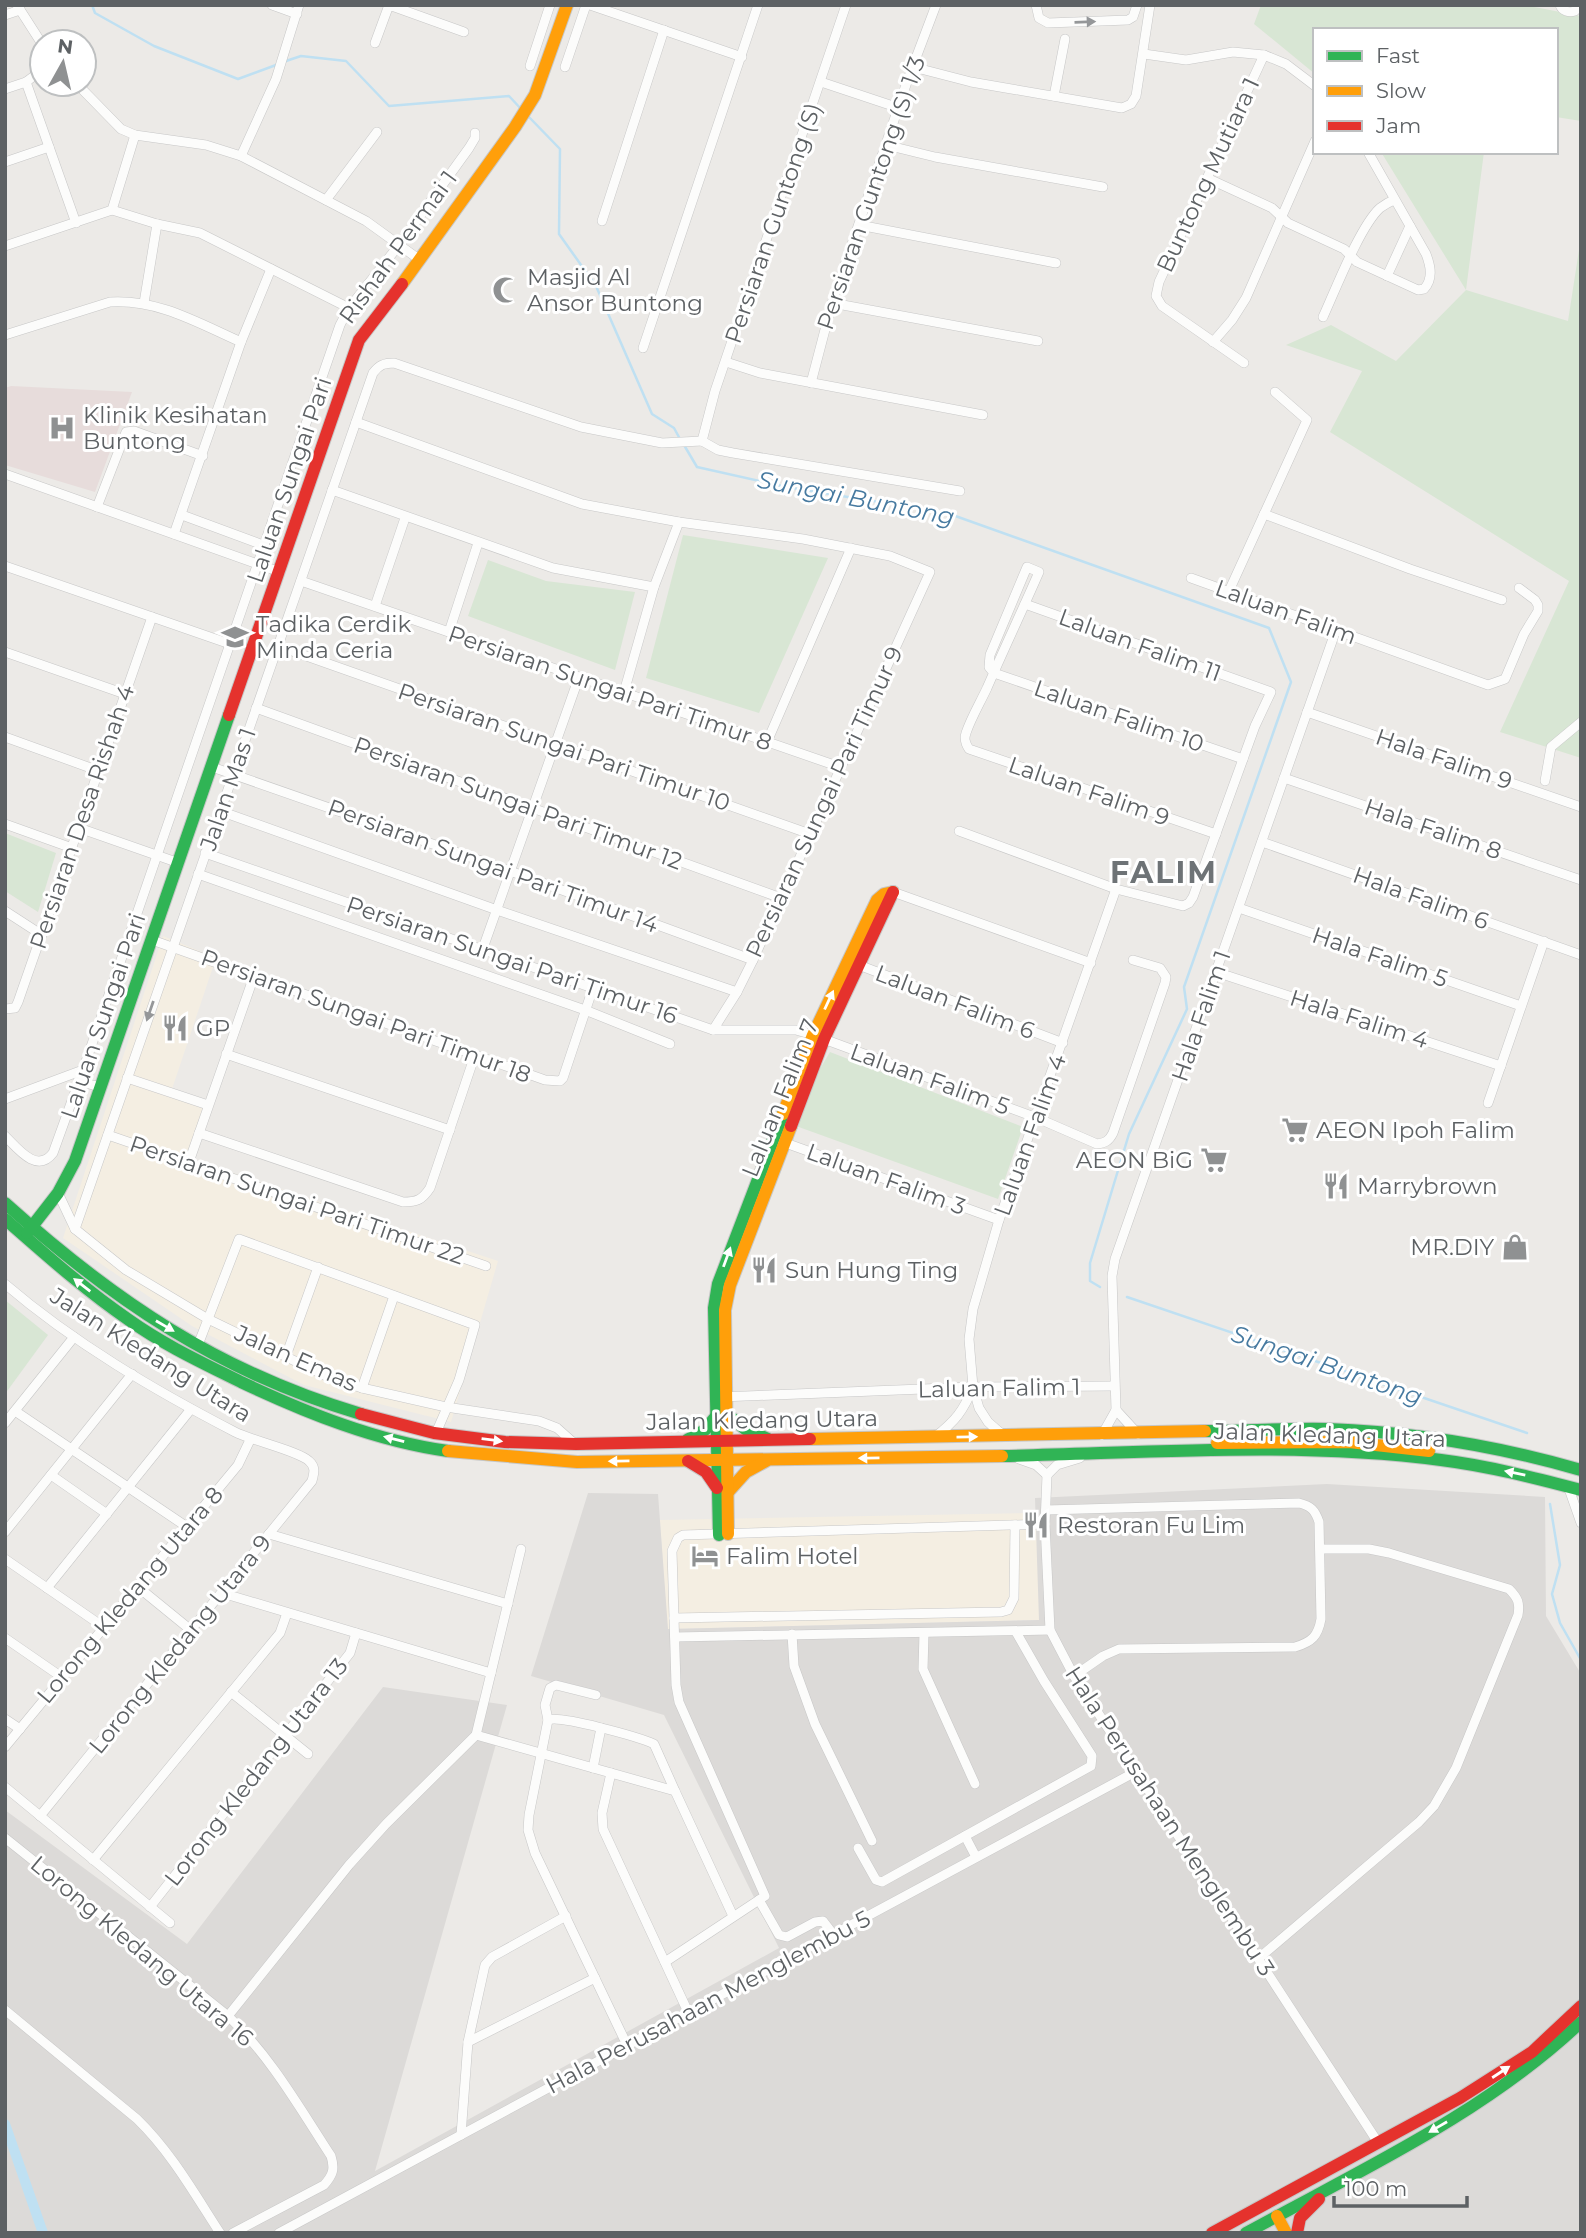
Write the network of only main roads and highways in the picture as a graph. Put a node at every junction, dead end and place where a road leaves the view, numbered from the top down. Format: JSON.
{"nodes":[{"id":1,"x":567,"y":5,"type":"edge"},
{"id":2,"x":893,"y":892,"type":"road end"},
{"id":3,"x":5,"y":1203,"type":"edge"},
{"id":4,"x":5,"y":1219,"type":"edge"},
{"id":5,"x":28,"y":1232,"type":"junction"},
{"id":6,"x":722,"y":1414,"type":"junction"},
{"id":7,"x":772,"y":1441,"type":"junction"},
{"id":8,"x":722,"y":1442,"type":"junction"},
{"id":9,"x":680,"y":1443,"type":"junction"},
{"id":10,"x":1045,"y":1455,"type":"junction"},
{"id":11,"x":769,"y":1459,"type":"junction"},
{"id":12,"x":688,"y":1460,"type":"junction"},
{"id":13,"x":723,"y":1460,"type":"junction"},
{"id":14,"x":1479,"y":1466,"type":"junction"},
{"id":15,"x":1581,"y":1470,"type":"edge"},
{"id":16,"x":1574,"y":1488,"type":"edge"},
{"id":17,"x":723,"y":1492,"type":"junction"},
{"id":18,"x":723,"y":1534,"type":"road end"},
{"id":19,"x":1581,"y":2006,"type":"edge"},
{"id":20,"x":1581,"y":2022,"type":"edge"},
{"id":21,"x":1377,"y":2141,"type":"junction"},
{"id":22,"x":1332,"y":2186,"type":"junction"},
{"id":23,"x":1277,"y":2216,"type":"junction"},
{"id":24,"x":1212,"y":2233,"type":"edge"},
{"id":25,"x":1228,"y":2233,"type":"edge"},
{"id":26,"x":1246,"y":2233,"type":"edge"},
{"id":27,"x":1286,"y":2233,"type":"edge"},
{"id":28,"x":1296,"y":2233,"type":"edge"}],
"edges":[{"from":1,"to":5,"type":"main road","name":"Laluan Sungai Pari"},
{"from":2,"to":6,"type":"main road","name":"Laluan Falim 7"},
{"from":3,"to":5,"type":"main road","name":"Jalan Kledang Utara"},
{"from":4,"to":5,"type":"main road","name":"Jalan Kledang Utara"},
{"from":5,"to":9,"type":"main road","name":"Jalan Kledang Utara","one_way":true},
{"from":12,"to":5,"type":"main road","name":"Jalan Kledang Utara","one_way":true},
{"from":6,"to":7,"type":"main road"},
{"from":6,"to":8,"type":"main road","name":"Laluan Falim 7"},
{"from":6,"to":9,"type":"main road"},
{"from":7,"to":8,"type":"main road","name":"Jalan Kledang Utara"},
{"from":7,"to":15,"type":"main road","name":"Jalan Kledang Utara","one_way":true},
{"from":8,"to":9,"type":"main road","name":"Jalan Kledang Utara"},
{"from":8,"to":13,"type":"main road","name":"Laluan Falim 7"},
{"from":10,"to":11,"type":"main road","name":"Jalan Kledang Utara","one_way":true},
{"from":10,"to":14,"type":"main road","name":"Jalan Kledang Utara"},
{"from":10,"to":14,"type":"main road"},
{"from":11,"to":13,"type":"main road","name":"Jalan Kledang Utara"},
{"from":11,"to":17,"type":"main road"},
{"from":12,"to":13,"type":"main road","name":"Jalan Kledang Utara"},
{"from":12,"to":17,"type":"main road"},
{"from":13,"to":17,"type":"main road","name":"Laluan Falim 7"},
{"from":16,"to":14,"type":"main road","name":"Jalan Kledang Utara","one_way":true},
{"from":17,"to":18,"type":"main road","name":"Laluan Falim 7"},
{"from":21,"to":19,"type":"main road","one_way":true},
{"from":20,"to":22,"type":"main road","one_way":true},
{"from":21,"to":23,"type":"main road"},
{"from":21,"to":24,"type":"main road"},
{"from":22,"to":23,"type":"main road"},
{"from":22,"to":28,"type":"main road"},
{"from":23,"to":25,"type":"main road"},
{"from":23,"to":26,"type":"main road"},
{"from":23,"to":27,"type":"main road"},
{"from":23,"to":28,"type":"main road"}]}
